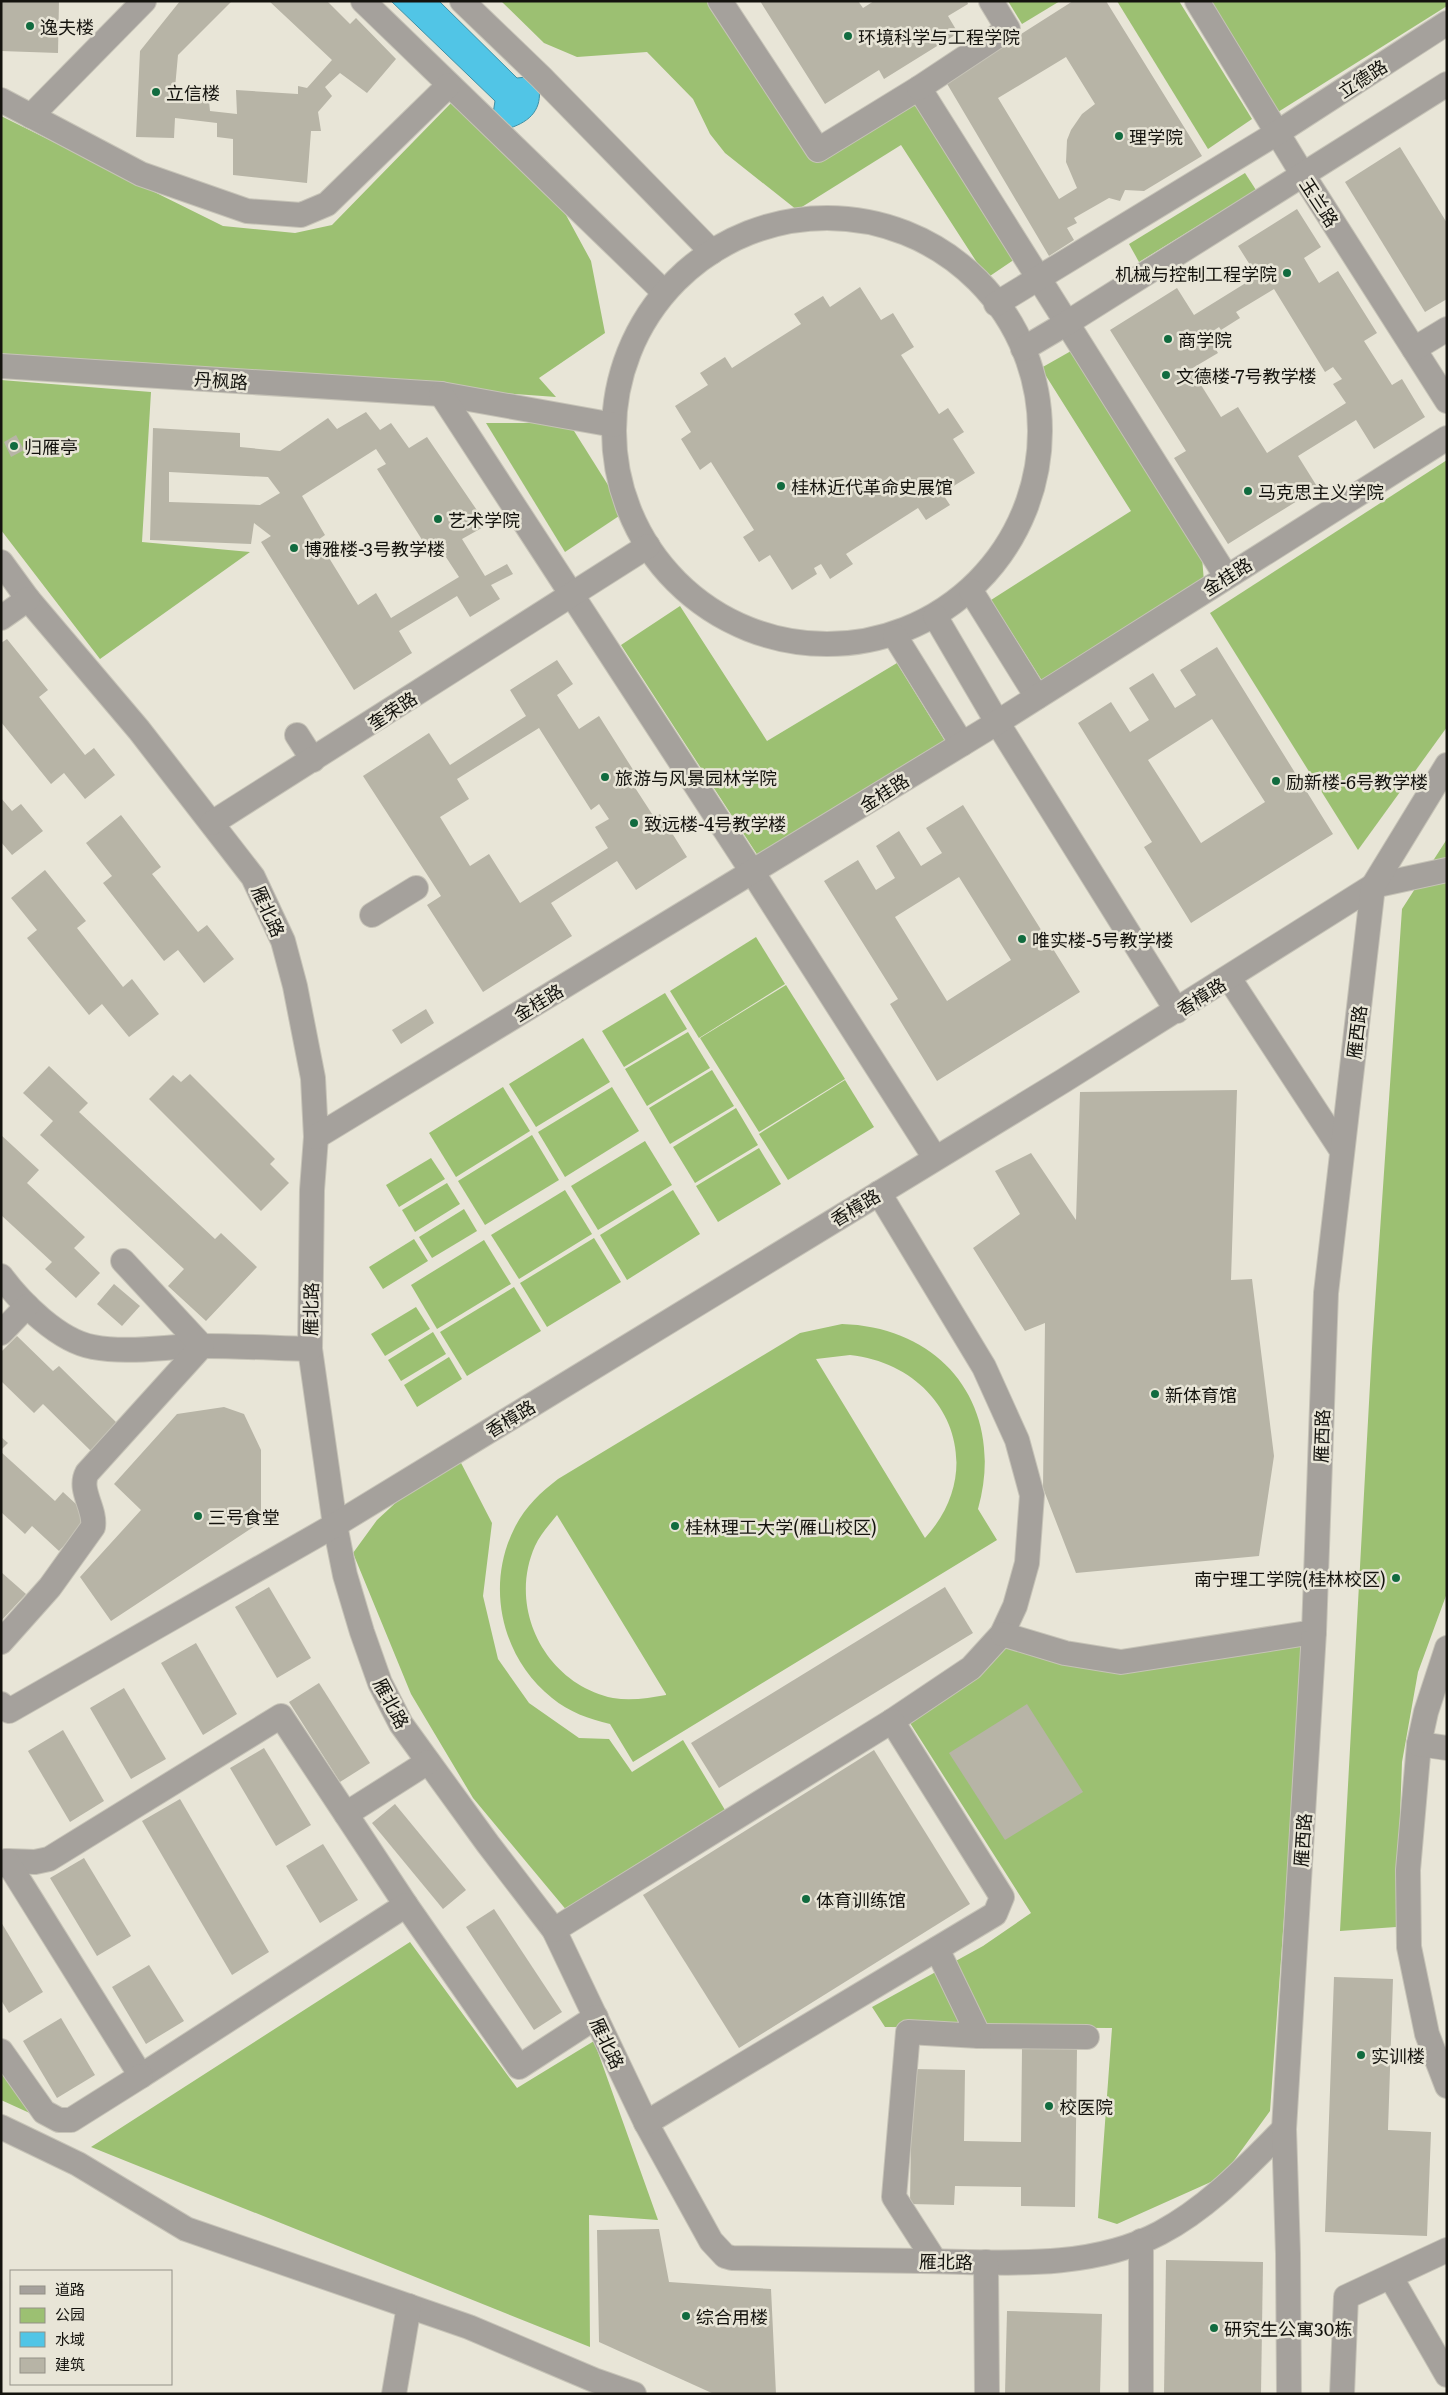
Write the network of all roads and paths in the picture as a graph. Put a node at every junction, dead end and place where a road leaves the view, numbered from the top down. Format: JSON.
{"nodes":[{"id":1,"x":144,"y":1,"type":"edge"},
{"id":2,"x":363,"y":1,"type":"edge"},
{"id":3,"x":462,"y":1,"type":"edge"},
{"id":4,"x":720,"y":1,"type":"edge"},
{"id":5,"x":991,"y":1,"type":"edge"},
{"id":6,"x":1197,"y":1,"type":"edge"},
{"id":7,"x":1447,"y":23,"type":"edge"},
{"id":8,"x":1447,"y":84,"type":"edge"},
{"id":9,"x":450,"y":85,"type":"junction"},
{"id":10,"x":920,"y":88,"type":"junction"},
{"id":11,"x":1,"y":100,"type":"edge"},
{"id":12,"x":31,"y":116,"type":"junction"},
{"id":13,"x":1277,"y":133,"type":"junction"},
{"id":14,"x":1303,"y":175,"type":"junction"},
{"id":15,"x":712,"y":252,"type":"junction"},
{"id":16,"x":1039,"y":278,"type":"junction"},
{"id":17,"x":664,"y":292,"type":"junction"},
{"id":18,"x":996,"y":304,"type":"junction"},
{"id":19,"x":1067,"y":323,"type":"junction"},
{"id":20,"x":1447,"y":329,"type":"edge"},
{"id":21,"x":1023,"y":349,"type":"junction"},
{"id":22,"x":1414,"y":349,"type":"junction"},
{"id":23,"x":1,"y":366,"type":"edge"},
{"id":24,"x":441,"y":394,"type":"junction"},
{"id":25,"x":1447,"y":401,"type":"edge"},
{"id":26,"x":614,"y":425,"type":"junction"},
{"id":27,"x":1447,"y":438,"type":"edge"},
{"id":28,"x":648,"y":546,"type":"junction"},
{"id":29,"x":1,"y":562,"type":"edge"},
{"id":30,"x":1226,"y":576,"type":"junction"},
{"id":31,"x":971,"y":591,"type":"junction"},
{"id":32,"x":570,"y":595,"type":"junction"},
{"id":33,"x":28,"y":599,"type":"junction"},
{"id":34,"x":935,"y":616,"type":"junction"},
{"id":35,"x":1,"y":618,"type":"edge"},
{"id":36,"x":895,"y":636,"type":"junction"},
{"id":37,"x":1038,"y":697,"type":"junction"},
{"id":38,"x":997,"y":722,"type":"junction"},
{"id":39,"x":297,"y":735,"type":"dead end"},
{"id":40,"x":962,"y":744,"type":"junction"},
{"id":41,"x":313,"y":760,"type":"junction"},
{"id":42,"x":1447,"y":765,"type":"edge"},
{"id":43,"x":212,"y":823,"type":"junction"},
{"id":44,"x":1447,"y":870,"type":"edge"},
{"id":45,"x":753,"y":873,"type":"junction"},
{"id":46,"x":1373,"y":886,"type":"junction"},
{"id":47,"x":416,"y":888,"type":"dead end"},
{"id":48,"x":372,"y":916,"type":"dead end"},
{"id":49,"x":1229,"y":978,"type":"junction"},
{"id":50,"x":1177,"y":1011,"type":"junction"},
{"id":51,"x":316,"y":1137,"type":"junction"},
{"id":52,"x":1342,"y":1150,"type":"junction"},
{"id":53,"x":935,"y":1158,"type":"junction"},
{"id":54,"x":879,"y":1193,"type":"junction"},
{"id":55,"x":123,"y":1261,"type":"dead end"},
{"id":56,"x":1,"y":1276,"type":"edge"},
{"id":57,"x":27,"y":1306,"type":"junction"},
{"id":58,"x":1,"y":1333,"type":"edge"},
{"id":59,"x":202,"y":1346,"type":"junction"},
{"id":60,"x":310,"y":1349,"type":"junction"},
{"id":61,"x":335,"y":1524,"type":"junction"},
{"id":62,"x":1314,"y":1632,"type":"junction"},
{"id":63,"x":1002,"y":1634,"type":"junction"},
{"id":64,"x":1,"y":1642,"type":"edge"},
{"id":65,"x":1447,"y":1648,"type":"edge"},
{"id":66,"x":1,"y":1704,"type":"edge"},
{"id":67,"x":892,"y":1721,"type":"junction"},
{"id":68,"x":1419,"y":1744,"type":"junction"},
{"id":69,"x":1447,"y":1748,"type":"edge"},
{"id":70,"x":428,"y":1762,"type":"junction"},
{"id":71,"x":346,"y":1814,"type":"junction"},
{"id":72,"x":4,"y":1863,"type":"edge"},
{"id":73,"x":406,"y":1905,"type":"junction"},
{"id":74,"x":554,"y":1930,"type":"junction"},
{"id":75,"x":937,"y":1949,"type":"junction"},
{"id":76,"x":596,"y":2017,"type":"junction"},
{"id":77,"x":979,"y":2036,"type":"junction"},
{"id":78,"x":1087,"y":2037,"type":"dead end"},
{"id":79,"x":1,"y":2051,"type":"edge"},
{"id":80,"x":141,"y":2076,"type":"junction"},
{"id":81,"x":1447,"y":2086,"type":"edge"},
{"id":82,"x":646,"y":2123,"type":"junction"},
{"id":83,"x":1,"y":2127,"type":"edge"},
{"id":84,"x":1284,"y":2128,"type":"junction"},
{"id":85,"x":1142,"y":2241,"type":"junction"},
{"id":86,"x":1447,"y":2250,"type":"edge"},
{"id":87,"x":935,"y":2261,"type":"junction"},
{"id":88,"x":986,"y":2262,"type":"junction"},
{"id":89,"x":1393,"y":2281,"type":"dead end"},
{"id":90,"x":409,"y":2306,"type":"junction"},
{"id":91,"x":1447,"y":2375,"type":"edge"},
{"id":92,"x":394,"y":2394,"type":"edge"},
{"id":93,"x":634,"y":2394,"type":"edge"},
{"id":94,"x":986,"y":2394,"type":"edge"},
{"id":95,"x":1141,"y":2394,"type":"edge"},
{"id":96,"x":1289,"y":2394,"type":"edge"},
{"id":97,"x":1342,"y":2394,"type":"edge"}],
"edges":[{"from":1,"to":12,"type":"street"},
{"from":2,"to":9,"type":"street"},
{"from":3,"to":15,"type":"street"},
{"from":4,"to":10,"type":"street"},
{"from":5,"to":10,"type":"street"},
{"from":6,"to":13,"type":"street","name":"玉兰路"},
{"from":7,"to":13,"type":"street","name":"立德路"},
{"from":8,"to":14,"type":"street"},
{"from":9,"to":12,"type":"street"},
{"from":9,"to":17,"type":"street"},
{"from":10,"to":16,"type":"street"},
{"from":11,"to":12,"type":"street"},
{"from":13,"to":14,"type":"street","name":"玉兰路"},
{"from":13,"to":16,"type":"street","name":"立德路"},
{"from":14,"to":19,"type":"street"},
{"from":14,"to":22,"type":"street","name":"玉兰路"},
{"from":15,"to":17,"type":"street"},
{"from":15,"to":18,"type":"street"},
{"from":16,"to":18,"type":"street","name":"立德路"},
{"from":16,"to":19,"type":"street"},
{"from":17,"to":26,"type":"street"},
{"from":18,"to":21,"type":"street"},
{"from":19,"to":21,"type":"street"},
{"from":19,"to":30,"type":"street"},
{"from":20,"to":22,"type":"street"},
{"from":21,"to":31,"type":"street"},
{"from":22,"to":25,"type":"street","name":"玉兰路"},
{"from":23,"to":24,"type":"street","name":"丹枫路"},
{"from":24,"to":26,"type":"street","name":"丹枫路"},
{"from":24,"to":32,"type":"street"},
{"from":26,"to":28,"type":"street"},
{"from":27,"to":30,"type":"street","name":"金桂路"},
{"from":28,"to":32,"type":"street","name":"奎荣路"},
{"from":28,"to":36,"type":"street"},
{"from":29,"to":33,"type":"street","name":"雁北路"},
{"from":30,"to":37,"type":"street","name":"金桂路"},
{"from":31,"to":34,"type":"street"},
{"from":31,"to":37,"type":"street"},
{"from":32,"to":41,"type":"street","name":"奎荣路"},
{"from":32,"to":45,"type":"street"},
{"from":33,"to":35,"type":"street"},
{"from":33,"to":43,"type":"street","name":"雁北路"},
{"from":34,"to":36,"type":"street"},
{"from":34,"to":38,"type":"street"},
{"from":36,"to":40,"type":"street"},
{"from":37,"to":38,"type":"street","name":"金桂路"},
{"from":38,"to":40,"type":"street","name":"金桂路"},
{"from":38,"to":50,"type":"street"},
{"from":39,"to":41,"type":"street"},
{"from":40,"to":45,"type":"street","name":"金桂路"},
{"from":41,"to":43,"type":"street","name":"奎荣路"},
{"from":42,"to":46,"type":"street","name":"雁西路"},
{"from":43,"to":51,"type":"street","name":"雁北路"},
{"from":44,"to":46,"type":"street"},
{"from":45,"to":51,"type":"street","name":"金桂路"},
{"from":45,"to":53,"type":"street"},
{"from":46,"to":49,"type":"street","name":"香樟路"},
{"from":46,"to":52,"type":"street","name":"雁西路"},
{"from":47,"to":48,"type":"street"},
{"from":49,"to":50,"type":"street","name":"香樟路"},
{"from":49,"to":52,"type":"street"},
{"from":50,"to":53,"type":"street","name":"香樟路"},
{"from":51,"to":60,"type":"street","name":"雁北路"},
{"from":52,"to":62,"type":"street","name":"雁西路"},
{"from":53,"to":54,"type":"street","name":"香樟路"},
{"from":54,"to":61,"type":"street","name":"香樟路"},
{"from":54,"to":63,"type":"street"},
{"from":55,"to":59,"type":"street"},
{"from":56,"to":57,"type":"street"},
{"from":57,"to":58,"type":"street"},
{"from":57,"to":59,"type":"street"},
{"from":59,"to":60,"type":"street"},
{"from":59,"to":64,"type":"street"},
{"from":60,"to":61,"type":"street","name":"雁北路"},
{"from":61,"to":66,"type":"street","name":"香樟路"},
{"from":61,"to":70,"type":"street","name":"雁北路"},
{"from":62,"to":63,"type":"street"},
{"from":62,"to":84,"type":"street","name":"雁西路"},
{"from":63,"to":67,"type":"street"},
{"from":65,"to":68,"type":"street"},
{"from":67,"to":74,"type":"street"},
{"from":67,"to":75,"type":"street"},
{"from":68,"to":69,"type":"street"},
{"from":68,"to":81,"type":"street"},
{"from":70,"to":71,"type":"street"},
{"from":70,"to":74,"type":"street","name":"雁北路"},
{"from":71,"to":72,"type":"street"},
{"from":71,"to":73,"type":"street"},
{"from":72,"to":80,"type":"street"},
{"from":73,"to":76,"type":"street"},
{"from":73,"to":80,"type":"street"},
{"from":74,"to":76,"type":"street","name":"雁北路"},
{"from":75,"to":77,"type":"street"},
{"from":75,"to":82,"type":"street"},
{"from":76,"to":82,"type":"street","name":"雁北路"},
{"from":77,"to":78,"type":"street"},
{"from":77,"to":87,"type":"street"},
{"from":79,"to":80,"type":"street"},
{"from":82,"to":87,"type":"street","name":"雁北路"},
{"from":83,"to":90,"type":"street"},
{"from":84,"to":85,"type":"street","name":"雁北路"},
{"from":84,"to":96,"type":"street","name":"雁西路"},
{"from":85,"to":88,"type":"street","name":"雁北路"},
{"from":85,"to":95,"type":"street"},
{"from":86,"to":97,"type":"street"},
{"from":87,"to":88,"type":"street","name":"雁北路"},
{"from":88,"to":94,"type":"street"},
{"from":89,"to":91,"type":"street"},
{"from":90,"to":92,"type":"street"},
{"from":90,"to":93,"type":"street"}]}
